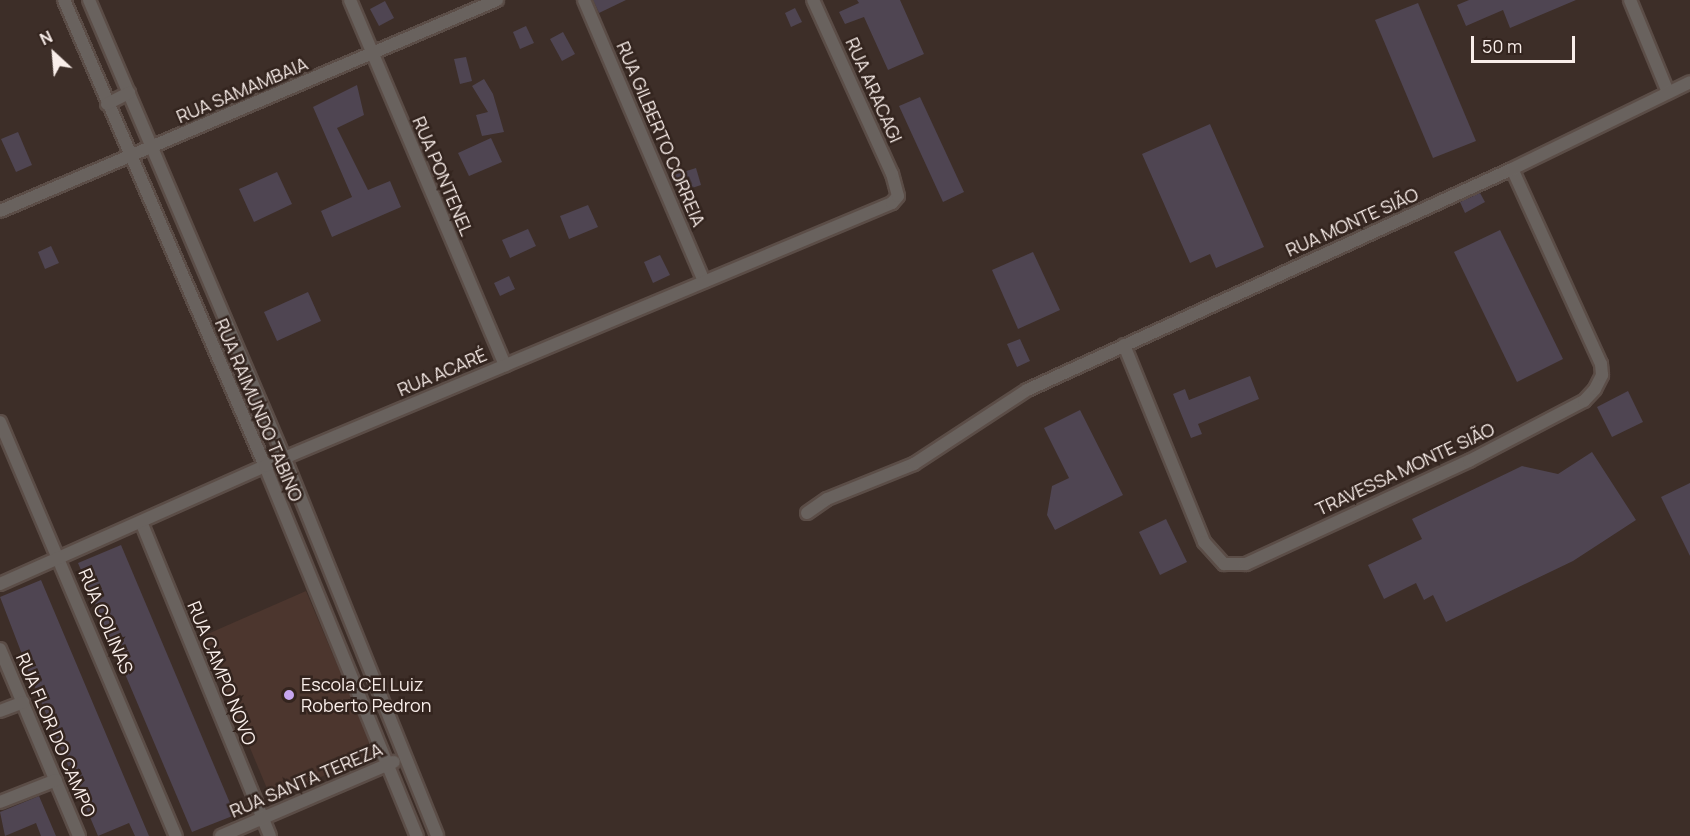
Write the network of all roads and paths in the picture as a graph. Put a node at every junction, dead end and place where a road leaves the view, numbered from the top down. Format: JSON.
{"nodes":[{"id":1,"x":64,"y":0,"type":"edge"},
{"id":2,"x":89,"y":0,"type":"edge"},
{"id":3,"x":350,"y":0,"type":"edge"},
{"id":4,"x":497,"y":0,"type":"edge"},
{"id":5,"x":584,"y":0,"type":"edge"},
{"id":6,"x":813,"y":0,"type":"edge"},
{"id":7,"x":1630,"y":0,"type":"edge"},
{"id":8,"x":372,"y":55,"type":"junction"},
{"id":9,"x":1690,"y":82,"type":"edge"},
{"id":10,"x":1668,"y":92,"type":"junction"},
{"id":11,"x":129,"y":93,"type":"junction"},
{"id":12,"x":107,"y":104,"type":"junction"},
{"id":13,"x":153,"y":148,"type":"junction"},
{"id":14,"x":130,"y":156,"type":"junction"},
{"id":15,"x":1512,"y":169,"type":"junction"},
{"id":16,"x":898,"y":196,"type":"joint"},
{"id":17,"x":0,"y":211,"type":"edge"},
{"id":18,"x":704,"y":282,"type":"junction"},
{"id":19,"x":1124,"y":345,"type":"junction"},
{"id":20,"x":505,"y":365,"type":"junction"},
{"id":21,"x":0,"y":422,"type":"edge"},
{"id":22,"x":285,"y":459,"type":"junction"},
{"id":23,"x":265,"y":466,"type":"junction"},
{"id":24,"x":807,"y":513,"type":"dead end"},
{"id":25,"x":142,"y":524,"type":"junction"},
{"id":26,"x":61,"y":559,"type":"junction"},
{"id":27,"x":0,"y":584,"type":"edge"},
{"id":28,"x":0,"y":649,"type":"edge"},
{"id":29,"x":22,"y":702,"type":"junction"},
{"id":30,"x":0,"y":711,"type":"edge"},
{"id":31,"x":405,"y":758,"type":"junction"},
{"id":32,"x":387,"y":765,"type":"junction"},
{"id":33,"x":56,"y":780,"type":"junction"},
{"id":34,"x":0,"y":802,"type":"edge"},
{"id":35,"x":263,"y":819,"type":"junction"},
{"id":36,"x":79,"y":836,"type":"edge"},
{"id":37,"x":176,"y":836,"type":"edge"},
{"id":38,"x":221,"y":836,"type":"edge"},
{"id":39,"x":270,"y":836,"type":"edge"},
{"id":40,"x":417,"y":836,"type":"edge"},
{"id":41,"x":437,"y":836,"type":"edge"}],
"edges":[{"from":1,"to":12,"type":"street","name":"RUA RAIMUNDO TABINO"},
{"from":2,"to":11,"type":"street","name":"RUA RAIMUNDO TABINO"},
{"from":3,"to":8,"type":"street","name":"RUA PONTENEL"},
{"from":4,"to":8,"type":"street","name":"RUA SAMAMBAIA"},
{"from":5,"to":18,"type":"street","name":"RUA GILBERTO CORREIA"},
{"from":6,"to":16,"type":"street","name":"RUA ARACAGI"},
{"from":7,"to":10,"type":"street"},
{"from":8,"to":13,"type":"street","name":"RUA SAMAMBAIA"},
{"from":8,"to":20,"type":"street","name":"RUA PONTENEL"},
{"from":9,"to":10,"type":"street","name":"RUA MONTE SIÃO"},
{"from":10,"to":15,"type":"street","name":"RUA MONTE SIÃO"},
{"from":11,"to":12,"type":"street"},
{"from":11,"to":13,"type":"street","name":"RUA RAIMUNDO TABINO"},
{"from":12,"to":14,"type":"street","name":"RUA RAIMUNDO TABINO"},
{"from":13,"to":14,"type":"street","name":"RUA SAMAMBAIA"},
{"from":13,"to":22,"type":"street","name":"RUA RAIMUNDO TABINO"},
{"from":14,"to":17,"type":"street","name":"RUA SAMAMBAIA"},
{"from":14,"to":23,"type":"street","name":"RUA RAIMUNDO TABINO"},
{"from":15,"to":19,"type":"street","name":"RUA MONTE SIÃO"},
{"from":15,"to":19,"type":"street","name":"TRAVESSA MONTE SIÃO"},
{"from":16,"to":18,"type":"street","name":"RUA ACARÉ"},
{"from":18,"to":20,"type":"street","name":"RUA ACARÉ"},
{"from":19,"to":24,"type":"street","name":"RUA MONTE SIÃO"},
{"from":20,"to":22,"type":"street","name":"RUA ACARÉ"},
{"from":21,"to":26,"type":"street","name":"RUA COLINAS"},
{"from":22,"to":23,"type":"street","name":"RUA ACARÉ"},
{"from":22,"to":31,"type":"street","name":"RUA RAIMUNDO TABINO"},
{"from":23,"to":25,"type":"street","name":"RUA ACARÉ"},
{"from":23,"to":32,"type":"street","name":"RUA RAIMUNDO TABINO"},
{"from":25,"to":26,"type":"street","name":"RUA ACARÉ"},
{"from":25,"to":35,"type":"street","name":"RUA CAMPO NOVO"},
{"from":26,"to":27,"type":"street","name":"RUA ACARÉ"},
{"from":26,"to":37,"type":"street","name":"RUA COLINAS"},
{"from":28,"to":29,"type":"street","name":"RUA FLOR DO CAMPO"},
{"from":29,"to":30,"type":"street"},
{"from":29,"to":33,"type":"street","name":"RUA FLOR DO CAMPO"},
{"from":31,"to":32,"type":"street","name":"RUA SANTA TEREZA"},
{"from":31,"to":41,"type":"street","name":"RUA RAIMUNDO TABINO"},
{"from":32,"to":35,"type":"street","name":"RUA SANTA TEREZA"},
{"from":32,"to":40,"type":"street","name":"RUA RAIMUNDO TABINO"},
{"from":33,"to":34,"type":"street"},
{"from":33,"to":36,"type":"street","name":"RUA FLOR DO CAMPO"},
{"from":35,"to":38,"type":"street","name":"RUA SANTA TEREZA"},
{"from":35,"to":39,"type":"street","name":"RUA CAMPO NOVO"}]}
